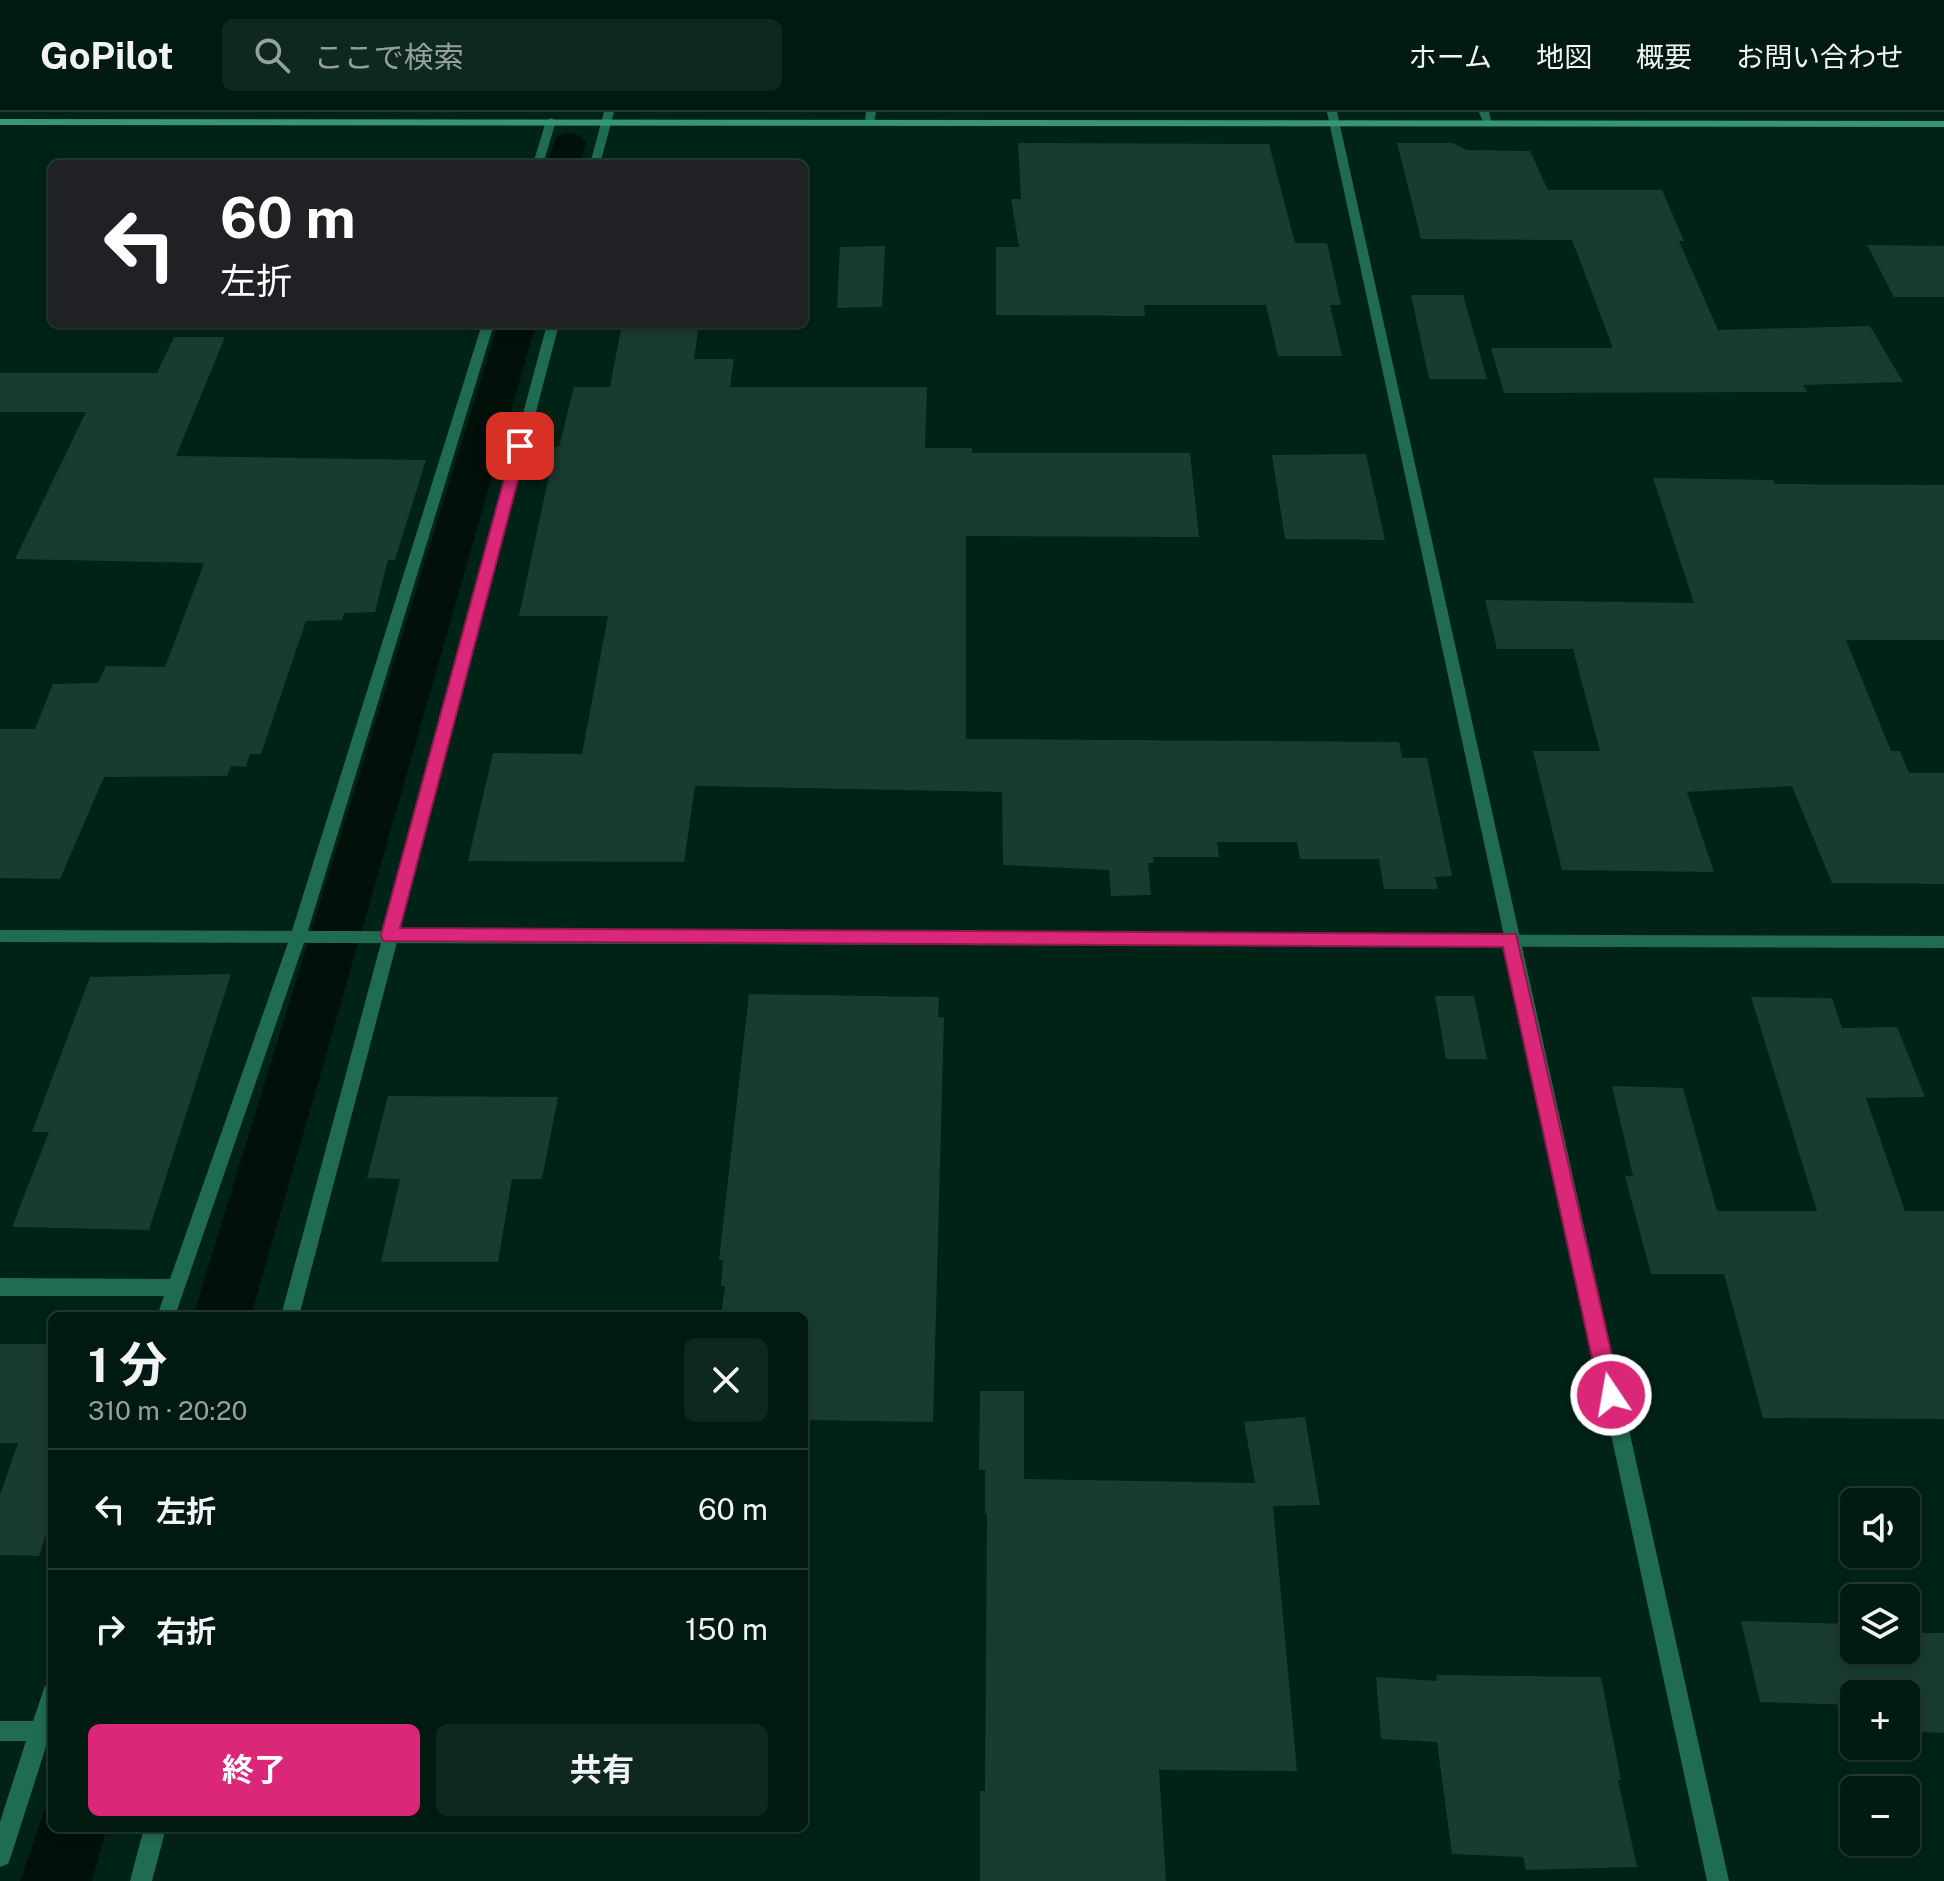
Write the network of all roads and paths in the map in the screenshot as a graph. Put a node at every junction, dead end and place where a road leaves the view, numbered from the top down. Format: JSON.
{"nodes":[{"id":1,"x":608,"y":116,"type":"edge"},
{"id":2,"x":871,"y":117,"type":"edge"},
{"id":3,"x":1333,"y":117,"type":"edge"},
{"id":4,"x":1486,"y":117,"type":"edge"},
{"id":5,"x":551,"y":121,"type":"junction"},
{"id":6,"x":0,"y":122,"type":"edge"},
{"id":7,"x":1944,"y":124,"type":"edge"},
{"id":8,"x":539,"y":160,"type":"edge"},
{"id":9,"x":596,"y":160,"type":"edge"},
{"id":10,"x":487,"y":328,"type":"edge"},
{"id":11,"x":552,"y":328,"type":"edge"},
{"id":12,"x":0,"y":936,"type":"edge"},
{"id":13,"x":381,"y":936,"type":"junction"},
{"id":14,"x":304,"y":937,"type":"junction"},
{"id":15,"x":1510,"y":939,"type":"junction"},
{"id":16,"x":1944,"y":942,"type":"edge"},
{"id":17,"x":0,"y":1287,"type":"edge"},
{"id":18,"x":175,"y":1288,"type":"junction"},
{"id":19,"x":167,"y":1312,"type":"edge"},
{"id":20,"x":291,"y":1312,"type":"edge"},
{"id":21,"x":48,"y":1707,"type":"edge"},
{"id":22,"x":0,"y":1731,"type":"edge"},
{"id":23,"x":41,"y":1731,"type":"junction"},
{"id":24,"x":154,"y":1832,"type":"edge"},
{"id":25,"x":0,"y":1856,"type":"edge"},
{"id":26,"x":141,"y":1881,"type":"edge"},
{"id":27,"x":1718,"y":1881,"type":"edge"}],
"edges":[{"from":1,"to":2,"type":"main road"},
{"from":1,"to":5,"type":"main road"},
{"from":1,"to":9,"type":"street"},
{"from":2,"to":3,"type":"main road"},
{"from":3,"to":4,"type":"main road"},
{"from":3,"to":15,"type":"street"},
{"from":4,"to":7,"type":"main road"},
{"from":5,"to":6,"type":"main road"},
{"from":5,"to":8,"type":"street"},
{"from":10,"to":14,"type":"street"},
{"from":11,"to":13,"type":"street"},
{"from":12,"to":14,"type":"street"},
{"from":13,"to":14,"type":"street"},
{"from":13,"to":15,"type":"street"},
{"from":13,"to":20,"type":"street"},
{"from":14,"to":18,"type":"street"},
{"from":15,"to":16,"type":"street"},
{"from":15,"to":27,"type":"street"},
{"from":17,"to":18,"type":"street"},
{"from":18,"to":19,"type":"street"},
{"from":21,"to":23,"type":"street"},
{"from":22,"to":23,"type":"street"},
{"from":23,"to":25,"type":"street"},
{"from":24,"to":26,"type":"street"}]}
